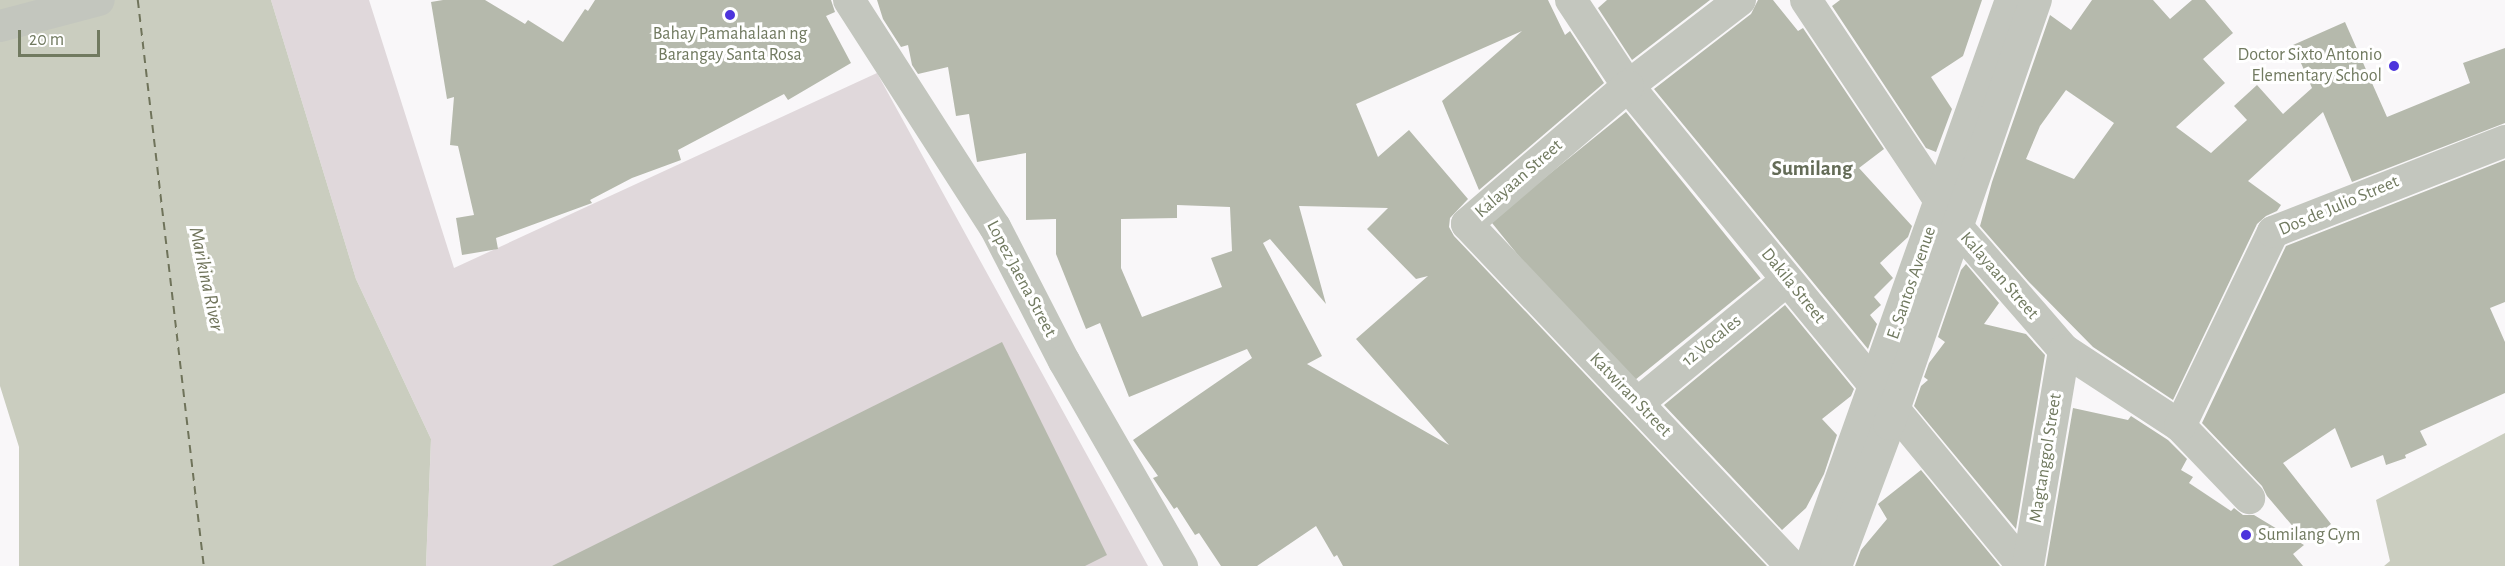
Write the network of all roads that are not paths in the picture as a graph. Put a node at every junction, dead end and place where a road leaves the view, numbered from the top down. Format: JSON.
{"nodes":[{"id":1,"x":99,"y":0,"type":"edge"},
{"id":2,"x":849,"y":0,"type":"edge"},
{"id":3,"x":1571,"y":0,"type":"edge"},
{"id":4,"x":1740,"y":0,"type":"edge"},
{"id":5,"x":1806,"y":0,"type":"edge"},
{"id":6,"x":2011,"y":0,"type":"edge"},
{"id":7,"x":2036,"y":0,"type":"edge"},
{"id":8,"x":0,"y":26,"type":"edge"},
{"id":9,"x":1628,"y":86,"type":"junction"},
{"id":10,"x":2505,"y":141,"type":"edge"},
{"id":11,"x":1949,"y":216,"type":"junction"},
{"id":12,"x":1467,"y":224,"type":"joint"},
{"id":13,"x":1787,"y":280,"type":"junction"},
{"id":14,"x":2064,"y":350,"type":"junction"},
{"id":15,"x":1885,"y":398,"type":"junction"},
{"id":16,"x":1638,"y":404,"type":"junction"},
{"id":17,"x":2180,"y":426,"type":"junction"},
{"id":18,"x":2249,"y":498,"type":"dead end"},
{"id":19,"x":1182,"y":566,"type":"edge"},
{"id":20,"x":1792,"y":566,"type":"edge"},
{"id":21,"x":1810,"y":566,"type":"edge"},
{"id":22,"x":1836,"y":566,"type":"edge"},
{"id":23,"x":2023,"y":566,"type":"edge"},
{"id":24,"x":2028,"y":566,"type":"edge"}],
"edges":[{"from":1,"to":8,"type":"street"},
{"from":2,"to":19,"type":"street","name":"Lopez Jaena Street"},
{"from":3,"to":9,"type":"street","name":"Dakila Street"},
{"from":4,"to":9,"type":"street","name":"Kalayaan Street"},
{"from":5,"to":11,"type":"street","name":"Kalayaan Street"},
{"from":6,"to":11,"type":"street","name":"E. Santos Avenue"},
{"from":7,"to":11,"type":"street","name":"E. Santos Avenue"},
{"from":9,"to":12,"type":"street","name":"Kalayaan Street"},
{"from":9,"to":13,"type":"street","name":"Dakila Street"},
{"from":10,"to":17,"type":"street","name":"Dos de Julio Street"},
{"from":11,"to":14,"type":"street","name":"Kalayaan Street"},
{"from":11,"to":15,"type":"street","name":"E. Santos Avenue"},
{"from":12,"to":16,"type":"street","name":"Katwiran Street"},
{"from":13,"to":15,"type":"street","name":"Dakila Street"},
{"from":13,"to":16,"type":"street","name":"12 Vocales"},
{"from":14,"to":17,"type":"street","name":"Kalayaan Street"},
{"from":14,"to":24,"type":"street","name":"Magtanggol Street"},
{"from":15,"to":21,"type":"street","name":"E. Santos Avenue"},
{"from":15,"to":22,"type":"street","name":"E. Santos Avenue"},
{"from":15,"to":23,"type":"street","name":"Dakila Street"},
{"from":16,"to":20,"type":"street","name":"Katwiran Street"},
{"from":17,"to":18,"type":"street","name":"Kalayaan Street"}]}
